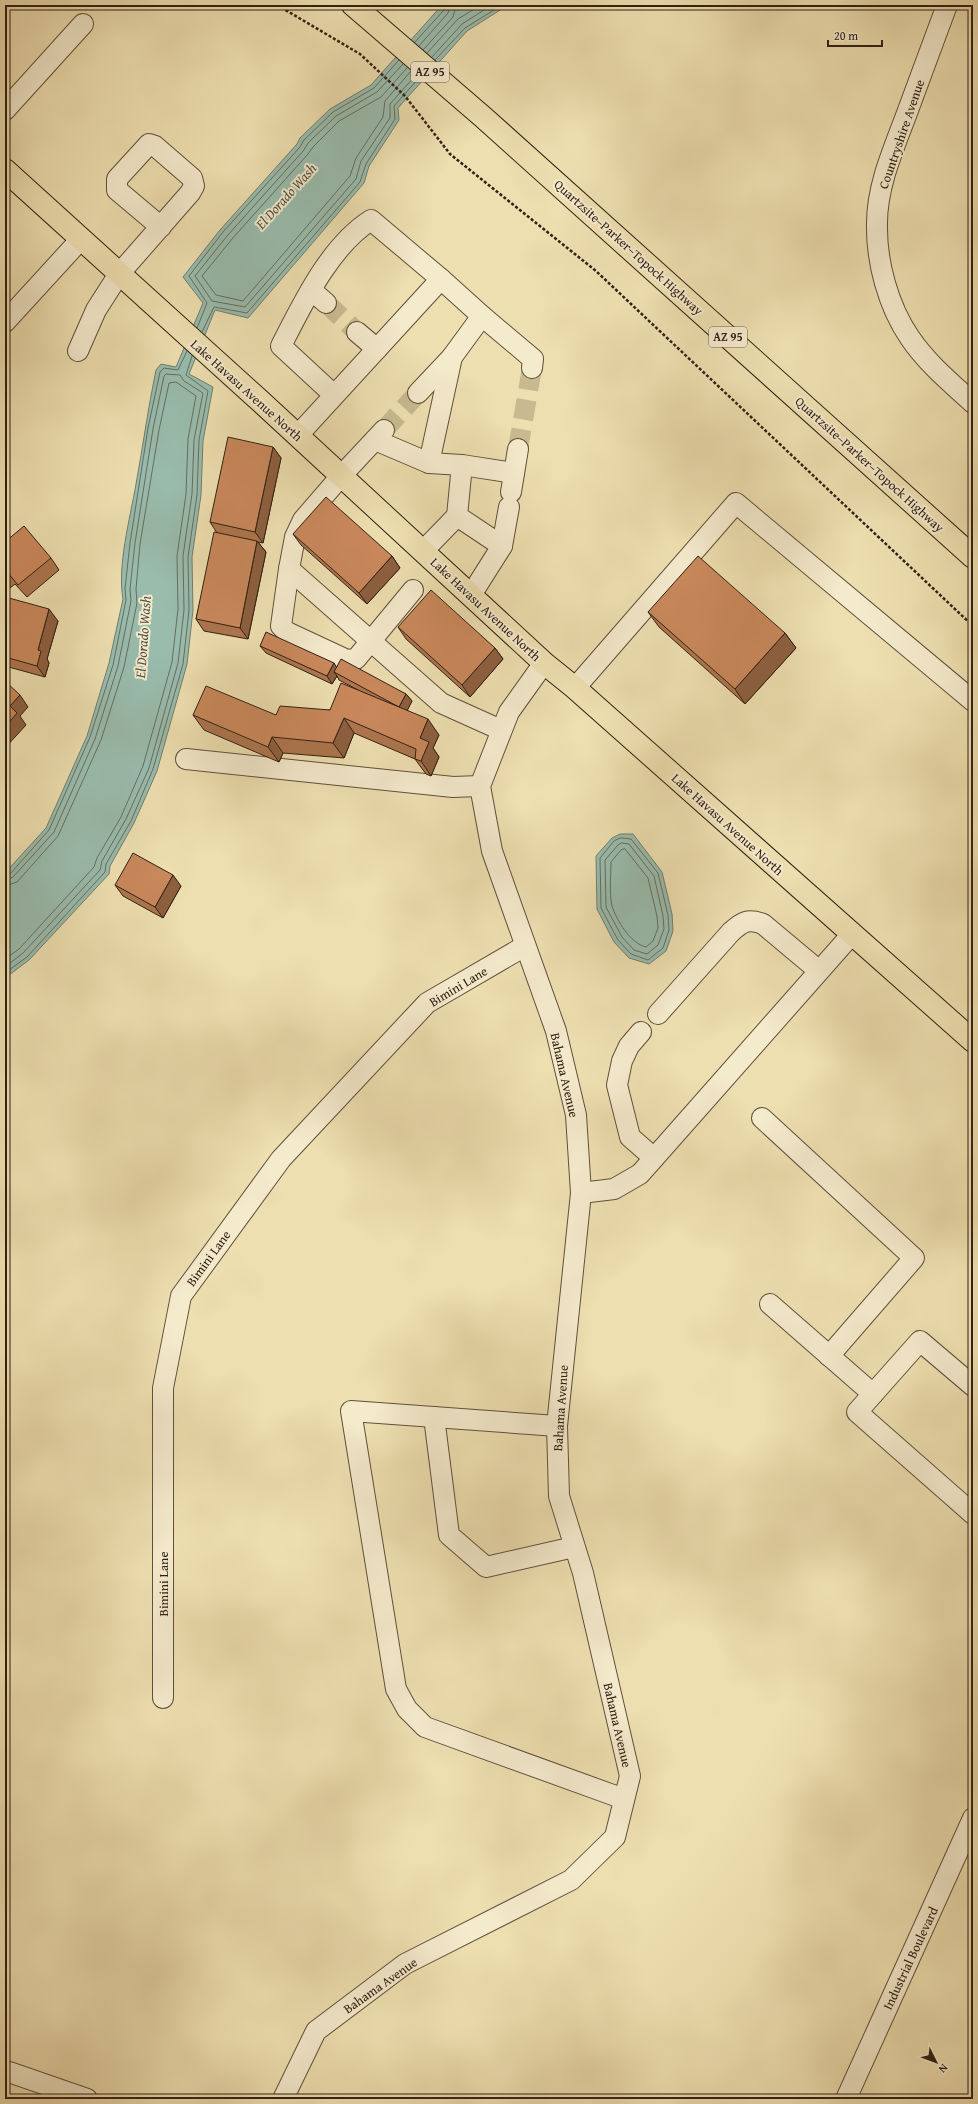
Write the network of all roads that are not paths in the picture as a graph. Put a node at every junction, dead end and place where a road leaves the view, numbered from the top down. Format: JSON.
{"nodes":[{"id":1,"x":353,"y":5,"type":"edge"},
{"id":2,"x":947,"y":5,"type":"edge"},
{"id":3,"x":83,"y":24,"type":"dead end"},
{"id":4,"x":5,"y":110,"type":"edge"},
{"id":5,"x":5,"y":170,"type":"edge"},
{"id":6,"x":161,"y":227,"type":"dead end"},
{"id":7,"x":81,"y":239,"type":"junction"},
{"id":8,"x":119,"y":274,"type":"junction"},
{"id":9,"x":441,"y":279,"type":"junction"},
{"id":10,"x":311,"y":290,"type":"junction"},
{"id":11,"x":326,"y":303,"type":"tunnel mouth"},
{"id":12,"x":482,"y":316,"type":"junction"},
{"id":13,"x":5,"y":322,"type":"edge"},
{"id":14,"x":357,"y":332,"type":"tunnel mouth"},
{"id":15,"x":377,"y":349,"type":"junction"},
{"id":16,"x":78,"y":351,"type":"dead end"},
{"id":17,"x":452,"y":357,"type":"junction"},
{"id":18,"x":532,"y":368,"type":"tunnel mouth"},
{"id":19,"x":418,"y":393,"type":"tunnel mouth"},
{"id":20,"x":334,"y":395,"type":"junction"},
{"id":21,"x":973,"y":403,"type":"edge"},
{"id":22,"x":298,"y":435,"type":"junction"},
{"id":23,"x":518,"y":449,"type":"tunnel mouth"},
{"id":24,"x":429,"y":463,"type":"junction"},
{"id":25,"x":462,"y":465,"type":"junction"},
{"id":26,"x":514,"y":473,"type":"junction"},
{"id":27,"x":341,"y":476,"type":"junction"},
{"id":28,"x":457,"y":516,"type":"junction"},
{"id":29,"x":502,"y":546,"type":"junction"},
{"id":30,"x":423,"y":552,"type":"junction"},
{"id":31,"x":973,"y":557,"type":"edge"},
{"id":32,"x":289,"y":568,"type":"junction"},
{"id":33,"x":414,"y":590,"type":"dead end"},
{"id":34,"x":471,"y":596,"type":"junction"},
{"id":35,"x":370,"y":641,"type":"junction"},
{"id":36,"x":544,"y":663,"type":"junction"},
{"id":37,"x":575,"y":688,"type":"junction"},
{"id":38,"x":973,"y":701,"type":"edge"},
{"id":39,"x":501,"y":730,"type":"junction"},
{"id":40,"x":186,"y":759,"type":"dead end"},
{"id":41,"x":480,"y":786,"type":"junction"},
{"id":42,"x":852,"y":934,"type":"junction"},
{"id":43,"x":525,"y":946,"type":"junction"},
{"id":44,"x":818,"y":970,"type":"junction"},
{"id":45,"x":658,"y":1014,"type":"dead end"},
{"id":46,"x":641,"y":1032,"type":"dead end"},
{"id":47,"x":973,"y":1041,"type":"edge"},
{"id":48,"x":762,"y":1118,"type":"dead end"},
{"id":49,"x":654,"y":1158,"type":"junction"},
{"id":50,"x":581,"y":1192,"type":"junction"},
{"id":51,"x":770,"y":1304,"type":"dead end"},
{"id":52,"x":829,"y":1356,"type":"junction"},
{"id":53,"x":973,"y":1386,"type":"edge"},
{"id":54,"x":873,"y":1394,"type":"junction"},
{"id":55,"x":434,"y":1417,"type":"junction"},
{"id":56,"x":556,"y":1426,"type":"junction"},
{"id":57,"x":973,"y":1514,"type":"edge"},
{"id":58,"x":574,"y":1547,"type":"junction"},
{"id":59,"x":163,"y":1698,"type":"dead end"},
{"id":60,"x":624,"y":1799,"type":"junction"},
{"id":61,"x":973,"y":1818,"type":"edge"},
{"id":62,"x":9,"y":2072,"type":"dead end"},
{"id":63,"x":87,"y":2099,"type":"edge"},
{"id":64,"x":283,"y":2099,"type":"edge"},
{"id":65,"x":846,"y":2099,"type":"edge"}],
"edges":[{"from":1,"to":31,"type":"main road","name":"Quartzsite–Parker–Topock Highway","number":"AZ 95"},
{"from":2,"to":21,"type":"street","name":"Countryshire Avenue"},
{"from":3,"to":4,"type":"street"},
{"from":5,"to":7,"type":"main road","name":"Lake Havasu Avenue North"},
{"from":6,"to":8,"type":"street"},
{"from":7,"to":8,"type":"main road","name":"Lake Havasu Avenue North"},
{"from":7,"to":13,"type":"street"},
{"from":8,"to":16,"type":"street"},
{"from":8,"to":22,"type":"main road","name":"Lake Havasu Avenue North"},
{"from":9,"to":10,"type":"street"},
{"from":9,"to":12,"type":"street"},
{"from":9,"to":15,"type":"street"},
{"from":10,"to":11,"type":"street"},
{"from":10,"to":20,"type":"street"},
{"from":12,"to":17,"type":"street"},
{"from":12,"to":18,"type":"street"},
{"from":14,"to":15,"type":"street"},
{"from":15,"to":20,"type":"street"},
{"from":17,"to":19,"type":"street"},
{"from":17,"to":24,"type":"street"},
{"from":20,"to":22,"type":"street"},
{"from":22,"to":27,"type":"main road","name":"Lake Havasu Avenue North"},
{"from":23,"to":26,"type":"street"},
{"from":24,"to":25,"type":"street"},
{"from":24,"to":27,"type":"street"},
{"from":25,"to":26,"type":"street"},
{"from":25,"to":28,"type":"street"},
{"from":26,"to":29,"type":"street"},
{"from":27,"to":30,"type":"main road","name":"Lake Havasu Avenue North"},
{"from":27,"to":32,"type":"street"},
{"from":28,"to":29,"type":"street"},
{"from":28,"to":30,"type":"street"},
{"from":29,"to":34,"type":"street"},
{"from":30,"to":34,"type":"main road","name":"Lake Havasu Avenue North"},
{"from":32,"to":35,"type":"street"},
{"from":32,"to":35,"type":"street"},
{"from":33,"to":35,"type":"street"},
{"from":34,"to":36,"type":"main road","name":"Lake Havasu Avenue North"},
{"from":35,"to":39,"type":"street"},
{"from":36,"to":37,"type":"main road","name":"Lake Havasu Avenue North"},
{"from":36,"to":39,"type":"street"},
{"from":37,"to":38,"type":"street"},
{"from":37,"to":42,"type":"main road","name":"Lake Havasu Avenue North"},
{"from":39,"to":41,"type":"street"},
{"from":40,"to":41,"type":"street"},
{"from":41,"to":43,"type":"street","name":"Bahama Avenue"},
{"from":42,"to":44,"type":"street"},
{"from":42,"to":47,"type":"main road","name":"Lake Havasu Avenue North"},
{"from":43,"to":50,"type":"street","name":"Bahama Avenue"},
{"from":43,"to":59,"type":"street","name":"Bimini Lane"},
{"from":44,"to":45,"type":"street"},
{"from":44,"to":49,"type":"street"},
{"from":46,"to":49,"type":"street"},
{"from":48,"to":52,"type":"street"},
{"from":49,"to":50,"type":"street"},
{"from":50,"to":56,"type":"street","name":"Bahama Avenue"},
{"from":51,"to":52,"type":"street"},
{"from":52,"to":54,"type":"street"},
{"from":53,"to":54,"type":"street"},
{"from":54,"to":57,"type":"street"},
{"from":55,"to":56,"type":"street"},
{"from":55,"to":58,"type":"street"},
{"from":55,"to":60,"type":"street"},
{"from":56,"to":58,"type":"street","name":"Bahama Avenue"},
{"from":58,"to":60,"type":"street","name":"Bahama Avenue"},
{"from":60,"to":64,"type":"street","name":"Bahama Avenue"},
{"from":61,"to":65,"type":"street","name":"Industrial Boulevard"},
{"from":62,"to":63,"type":"street"}]}
